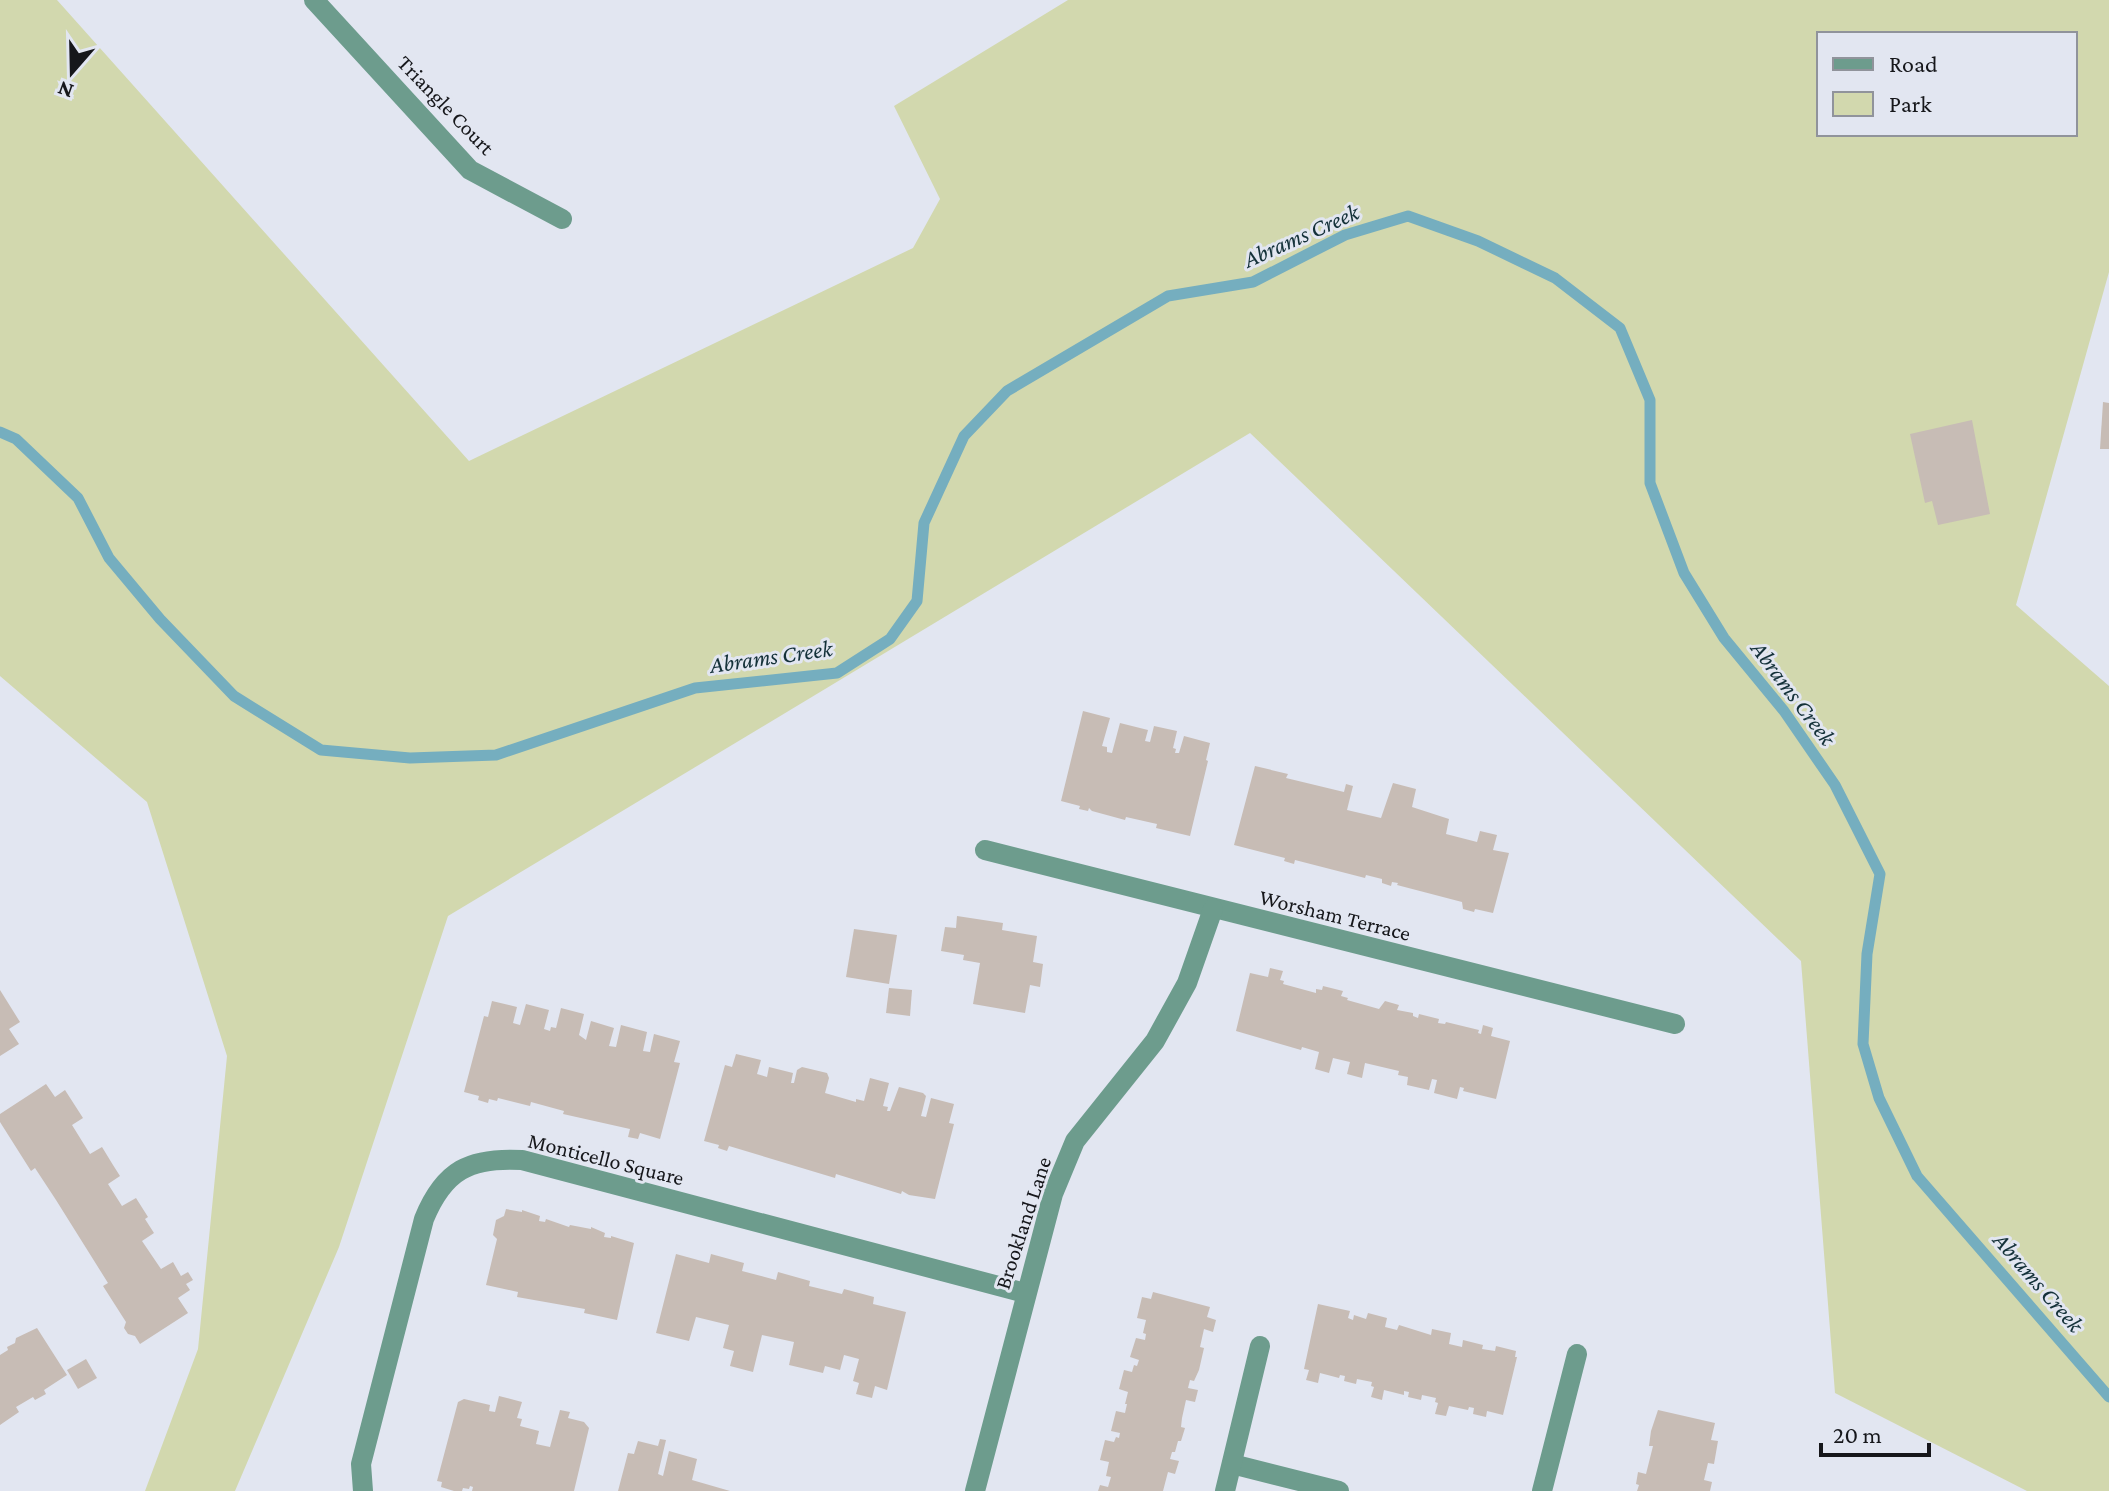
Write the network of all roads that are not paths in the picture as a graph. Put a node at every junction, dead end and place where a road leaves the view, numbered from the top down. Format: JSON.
{"nodes":[{"id":1,"x":314,"y":0,"type":"edge"},
{"id":2,"x":562,"y":219,"type":"dead end"},
{"id":3,"x":985,"y":850,"type":"dead end"},
{"id":4,"x":1213,"y":909,"type":"junction"},
{"id":5,"x":1675,"y":1024,"type":"dead end"},
{"id":6,"x":1025,"y":1293,"type":"junction"},
{"id":7,"x":1260,"y":1346,"type":"dead end"},
{"id":8,"x":1577,"y":1354,"type":"dead end"},
{"id":9,"x":1232,"y":1464,"type":"junction"},
{"id":10,"x":363,"y":1491,"type":"edge"},
{"id":11,"x":975,"y":1491,"type":"edge"},
{"id":12,"x":1225,"y":1491,"type":"edge"},
{"id":13,"x":1339,"y":1491,"type":"edge"},
{"id":14,"x":1542,"y":1491,"type":"edge"}],
"edges":[{"from":1,"to":2,"type":"street","name":"Triangle Court"},
{"from":3,"to":4,"type":"street","name":"Worsham Terrace"},
{"from":4,"to":5,"type":"street","name":"Worsham Terrace"},
{"from":4,"to":6,"type":"street","name":"Brookland Lane"},
{"from":6,"to":10,"type":"street","name":"Monticello Square"},
{"from":6,"to":11,"type":"street","name":"Brookland Lane"},
{"from":7,"to":9,"type":"street"},
{"from":8,"to":14,"type":"street"},
{"from":9,"to":12,"type":"street"},
{"from":9,"to":13,"type":"street"}]}
